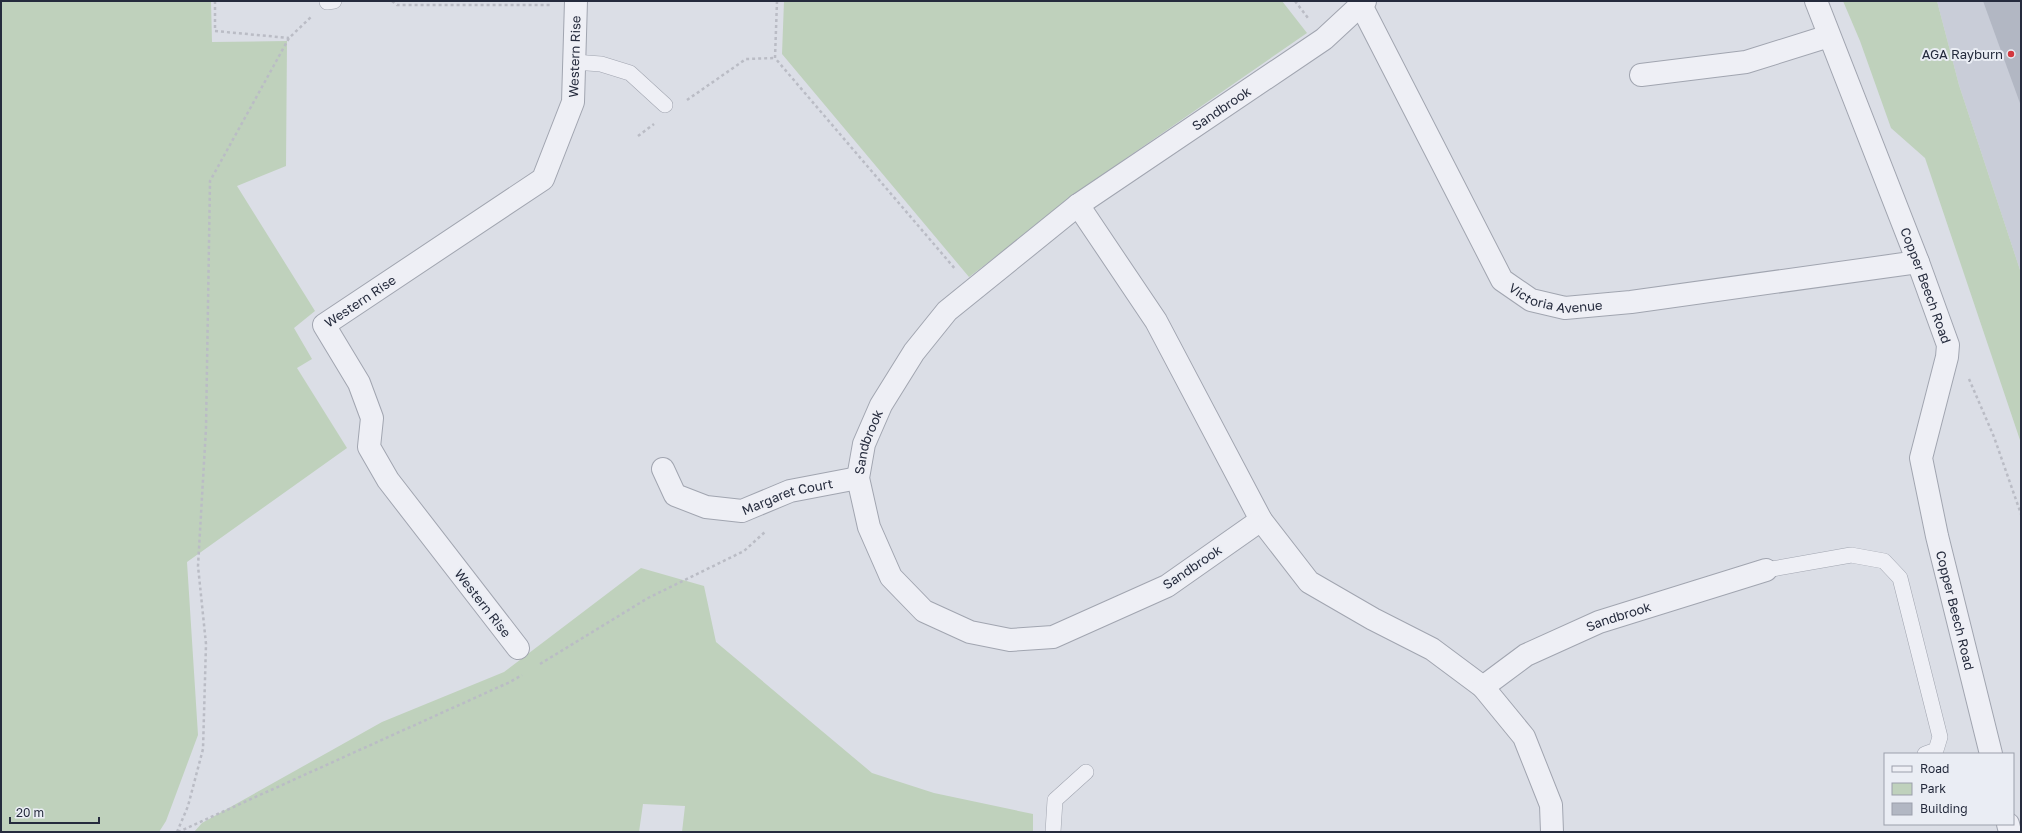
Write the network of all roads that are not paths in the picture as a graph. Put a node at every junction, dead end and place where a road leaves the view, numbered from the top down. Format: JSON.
{"nodes":[{"id":1,"x":576,"y":1,"type":"edge"},
{"id":2,"x":1816,"y":1,"type":"edge"},
{"id":3,"x":1363,"y":3,"type":"edge"},
{"id":4,"x":1829,"y":36,"type":"junction"},
{"id":5,"x":574,"y":62,"type":"junction"},
{"id":6,"x":1641,"y":76,"type":"dead end"},
{"id":7,"x":665,"y":105,"type":"dead end"},
{"id":8,"x":1078,"y":205,"type":"junction"},
{"id":9,"x":1918,"y":262,"type":"junction"},
{"id":10,"x":663,"y":469,"type":"dead end"},
{"id":11,"x":858,"y":478,"type":"junction"},
{"id":12,"x":1261,"y":520,"type":"junction"},
{"id":13,"x":1766,"y":570,"type":"joint"},
{"id":14,"x":518,"y":648,"type":"dead end"},
{"id":15,"x":1483,"y":687,"type":"junction"},
{"id":16,"x":1928,"y":753,"type":"edge"},
{"id":17,"x":1991,"y":753,"type":"edge"},
{"id":18,"x":1086,"y":772,"type":"dead end"},
{"id":19,"x":1053,"y":832,"type":"edge"},
{"id":20,"x":1552,"y":832,"type":"edge"}],
"edges":[{"from":1,"to":5,"type":"street","name":"Western Rise"},
{"from":2,"to":4,"type":"street","name":"Copper Beech Road"},
{"from":3,"to":8,"type":"street","name":"Sandbrook"},
{"from":3,"to":9,"type":"street","name":"Victoria Avenue"},
{"from":4,"to":6,"type":"street"},
{"from":4,"to":9,"type":"street","name":"Copper Beech Road"},
{"from":5,"to":7,"type":"lane"},
{"from":5,"to":14,"type":"street","name":"Western Rise"},
{"from":8,"to":11,"type":"street","name":"Sandbrook"},
{"from":8,"to":12,"type":"street"},
{"from":9,"to":17,"type":"street","name":"Copper Beech Road"},
{"from":10,"to":11,"type":"street","name":"Margaret Court"},
{"from":11,"to":12,"type":"street","name":"Sandbrook"},
{"from":12,"to":15,"type":"street"},
{"from":13,"to":15,"type":"street","name":"Sandbrook"},
{"from":13,"to":16,"type":"lane"},
{"from":15,"to":20,"type":"street"},
{"from":18,"to":19,"type":"lane"}]}
